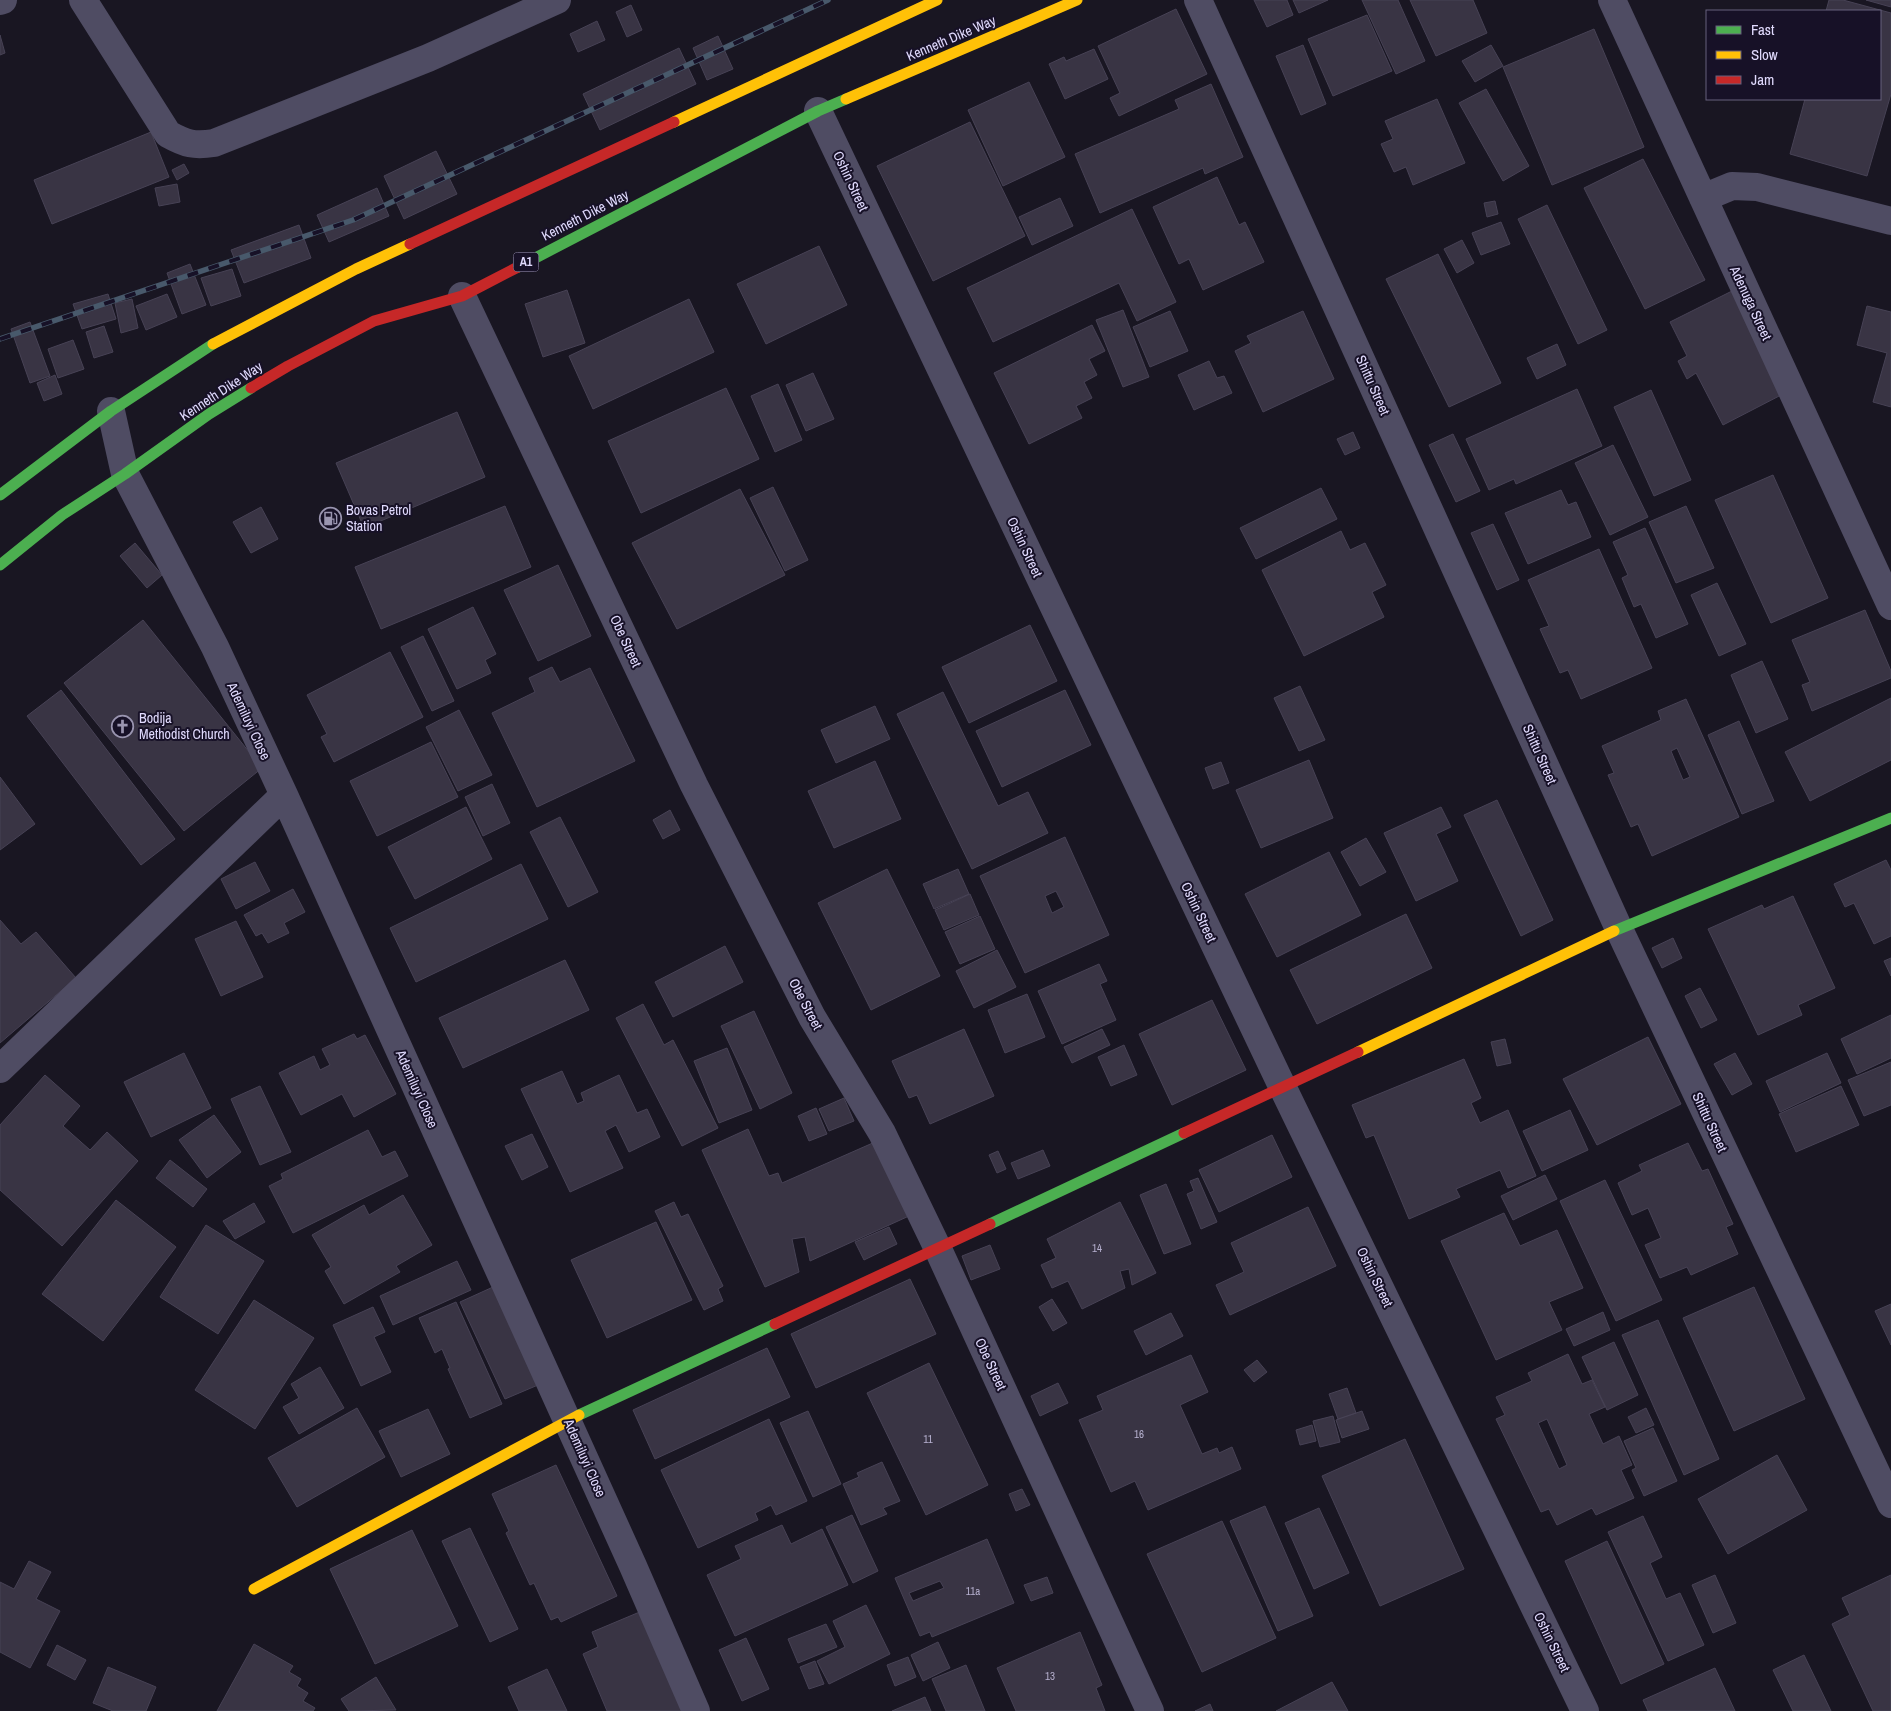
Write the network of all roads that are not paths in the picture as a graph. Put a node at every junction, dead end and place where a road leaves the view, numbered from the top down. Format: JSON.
{"nodes":[{"id":1,"x":83,"y":0,"type":"edge"},
{"id":2,"x":557,"y":0,"type":"edge"},
{"id":3,"x":937,"y":0,"type":"edge"},
{"id":4,"x":1077,"y":0,"type":"edge"},
{"id":5,"x":1198,"y":0,"type":"edge"},
{"id":6,"x":1612,"y":0,"type":"edge"},
{"id":7,"x":818,"y":111,"type":"junction"},
{"id":8,"x":1703,"y":198,"type":"junction"},
{"id":9,"x":1891,"y":221,"type":"edge"},
{"id":10,"x":462,"y":296,"type":"junction"},
{"id":11,"x":111,"y":411,"type":"junction"},
{"id":12,"x":125,"y":474,"type":"junction"},
{"id":13,"x":0,"y":496,"type":"edge"},
{"id":14,"x":0,"y":565,"type":"edge"},
{"id":15,"x":1891,"y":606,"type":"edge"},
{"id":16,"x":284,"y":795,"type":"junction"},
{"id":17,"x":1891,"y":818,"type":"edge"},
{"id":18,"x":1619,"y":929,"type":"junction"},
{"id":19,"x":0,"y":1069,"type":"edge"},
{"id":20,"x":1282,"y":1086,"type":"junction"},
{"id":21,"x":938,"y":1249,"type":"junction"},
{"id":22,"x":568,"y":1420,"type":"junction"},
{"id":23,"x":1891,"y":1504,"type":"edge"},
{"id":24,"x":254,"y":1588,"type":"dead end"},
{"id":25,"x":696,"y":1711,"type":"edge"},
{"id":26,"x":1150,"y":1711,"type":"edge"},
{"id":27,"x":1585,"y":1711,"type":"edge"}],
"edges":[{"from":1,"to":2,"type":"street"},
{"from":3,"to":11,"type":"main road"},
{"from":4,"to":7,"type":"main road","name":"Kenneth Dike Way","number":"A1"},
{"from":5,"to":18,"type":"street","name":"Shittu Street"},
{"from":6,"to":8,"type":"street","name":"Adenuga Street"},
{"from":7,"to":10,"type":"main road","name":"Kenneth Dike Way","number":"A1"},
{"from":7,"to":20,"type":"street","name":"Oshin Street"},
{"from":8,"to":9,"type":"street"},
{"from":8,"to":15,"type":"street","name":"Adenuga Street"},
{"from":10,"to":12,"type":"main road","name":"Kenneth Dike Way","number":"A1"},
{"from":10,"to":21,"type":"street","name":"Obe Street"},
{"from":11,"to":12,"type":"street","name":"Ademiluyi Close"},
{"from":11,"to":13,"type":"main road"},
{"from":12,"to":14,"type":"main road","name":"Kenneth Dike Way","number":"A1"},
{"from":12,"to":16,"type":"street","name":"Ademiluyi Close"},
{"from":16,"to":19,"type":"street"},
{"from":16,"to":22,"type":"street","name":"Ademiluyi Close"},
{"from":17,"to":18,"type":"main road"},
{"from":18,"to":20,"type":"main road"},
{"from":18,"to":23,"type":"street","name":"Shittu Street"},
{"from":20,"to":21,"type":"main road"},
{"from":20,"to":27,"type":"street","name":"Oshin Street"},
{"from":21,"to":22,"type":"main road"},
{"from":21,"to":26,"type":"street","name":"Obe Street"},
{"from":22,"to":24,"type":"main road"},
{"from":22,"to":25,"type":"street","name":"Ademiluyi Close"}]}
